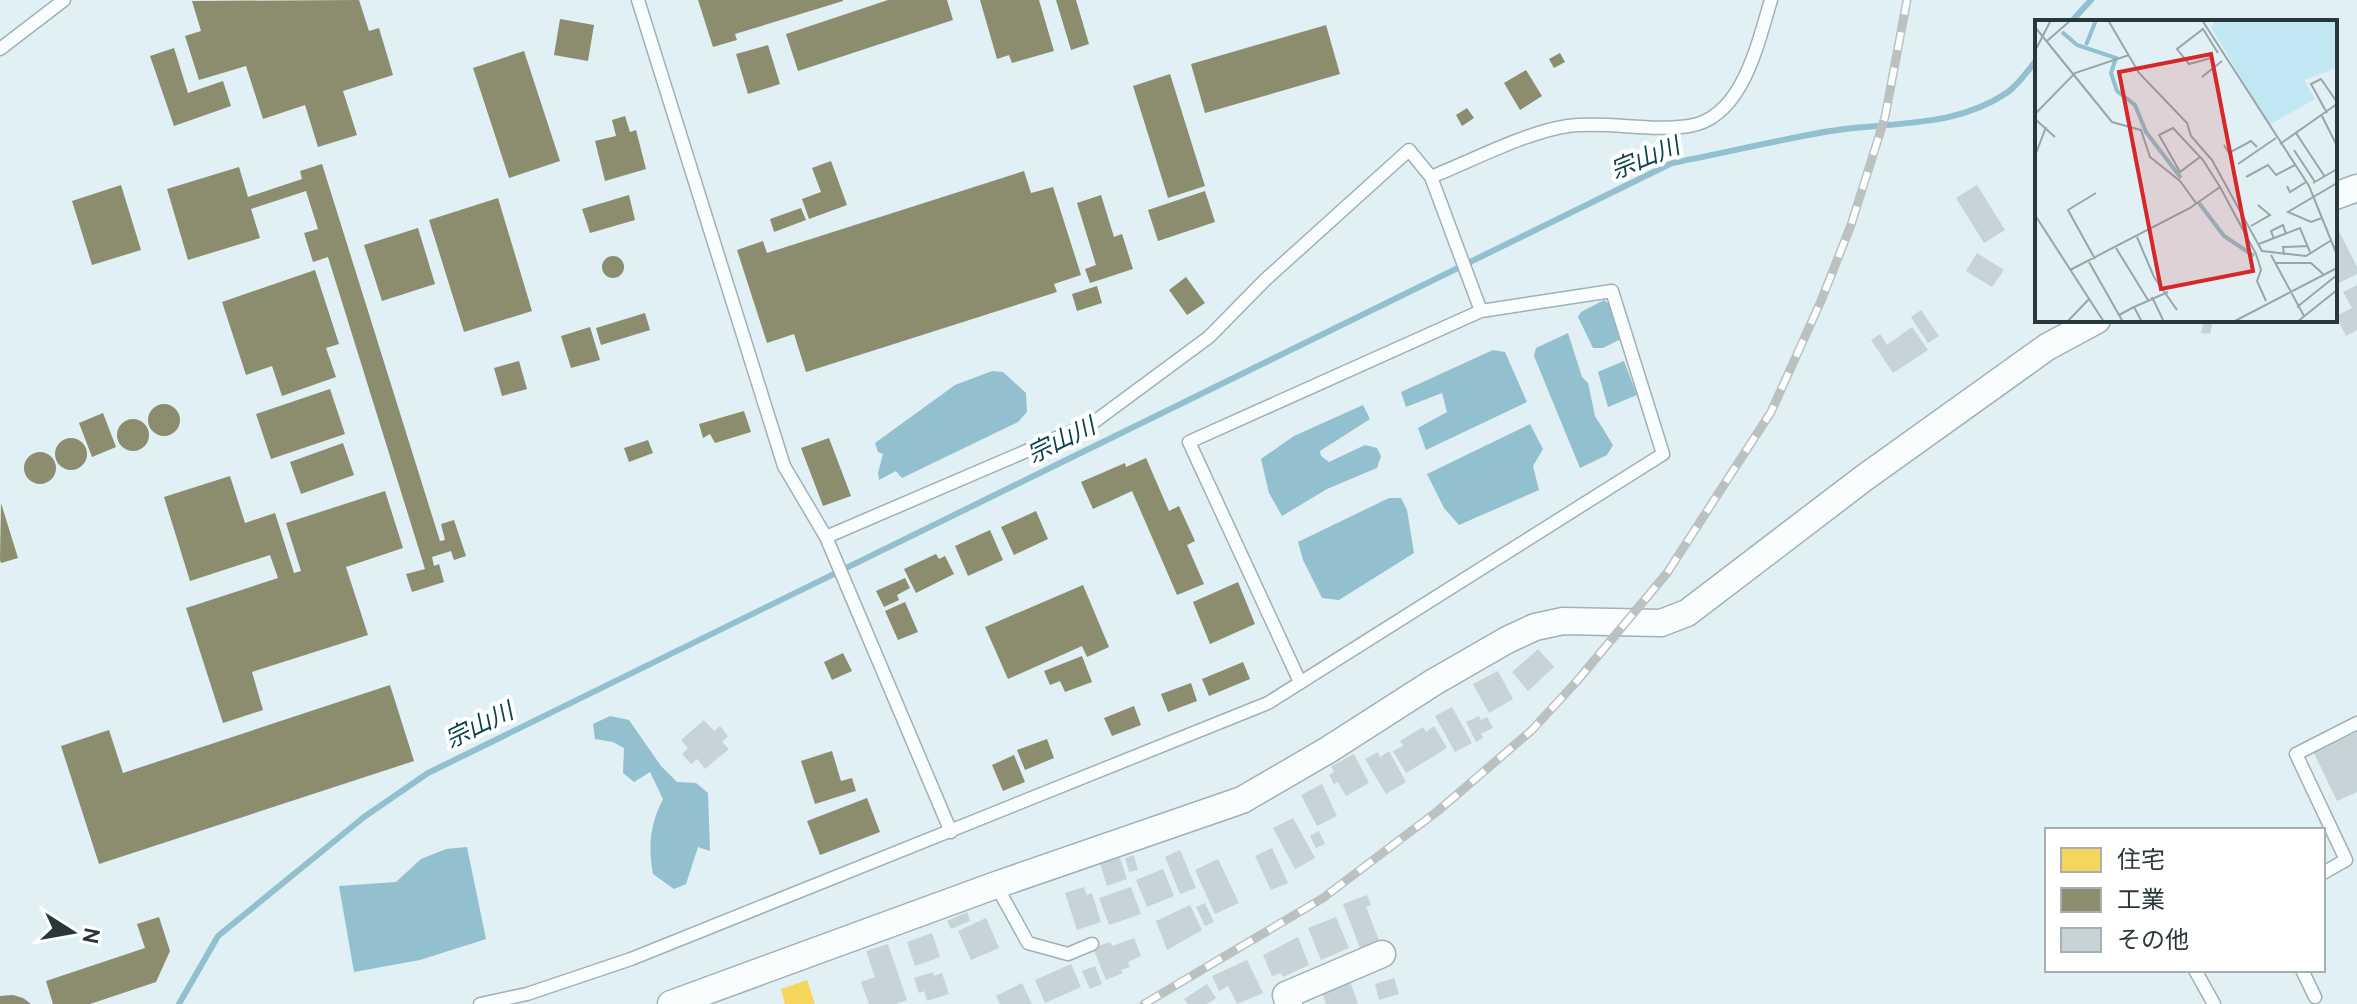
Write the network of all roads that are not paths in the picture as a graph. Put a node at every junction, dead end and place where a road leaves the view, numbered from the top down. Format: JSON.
{"nodes":[{"id":1,"x":64,"y":0,"type":"edge"},
{"id":2,"x":638,"y":0,"type":"edge"},
{"id":3,"x":1771,"y":0,"type":"edge"},
{"id":4,"x":0,"y":49,"type":"edge"},
{"id":5,"x":1431,"y":177,"type":"junction"},
{"id":6,"x":2357,"y":188,"type":"edge"},
{"id":7,"x":2337,"y":195,"type":"edge"},
{"id":8,"x":1481,"y":311,"type":"junction"},
{"id":9,"x":2093,"y":322,"type":"edge"},
{"id":10,"x":826,"y":537,"type":"junction"},
{"id":11,"x":1300,"y":682,"type":"junction"},
{"id":12,"x":2357,"y":723,"type":"edge"},
{"id":13,"x":951,"y":832,"type":"junction"},
{"id":14,"x":2325,"y":872,"type":"edge"},
{"id":15,"x":996,"y":885,"type":"junction"},
{"id":16,"x":1092,"y":944,"type":"dead end"},
{"id":17,"x":1382,"y":954,"type":"dead end"},
{"id":18,"x":2196,"y":972,"type":"edge"},
{"id":19,"x":2303,"y":972,"type":"edge"},
{"id":20,"x":2312,"y":1002,"type":"edge"},
{"id":21,"x":480,"y":1004,"type":"edge"},
{"id":22,"x":671,"y":1004,"type":"edge"},
{"id":23,"x":1289,"y":1004,"type":"edge"},
{"id":24,"x":2214,"y":1004,"type":"edge"}],
"edges":[{"from":1,"to":4,"type":"lane"},
{"from":2,"to":10,"type":"lane"},
{"from":3,"to":5,"type":"lane"},
{"from":5,"to":8,"type":"lane"},
{"from":5,"to":10,"type":"lane"},
{"from":6,"to":7,"type":"street"},
{"from":8,"to":11,"type":"lane"},
{"from":8,"to":11,"type":"lane"},
{"from":9,"to":15,"type":"street"},
{"from":10,"to":13,"type":"lane"},
{"from":11,"to":13,"type":"lane"},
{"from":12,"to":14,"type":"lane"},
{"from":13,"to":21,"type":"lane"},
{"from":15,"to":16,"type":"lane"},
{"from":15,"to":22,"type":"street"},
{"from":17,"to":23,"type":"street"},
{"from":18,"to":24,"type":"lane"},
{"from":19,"to":20,"type":"lane"}]}
